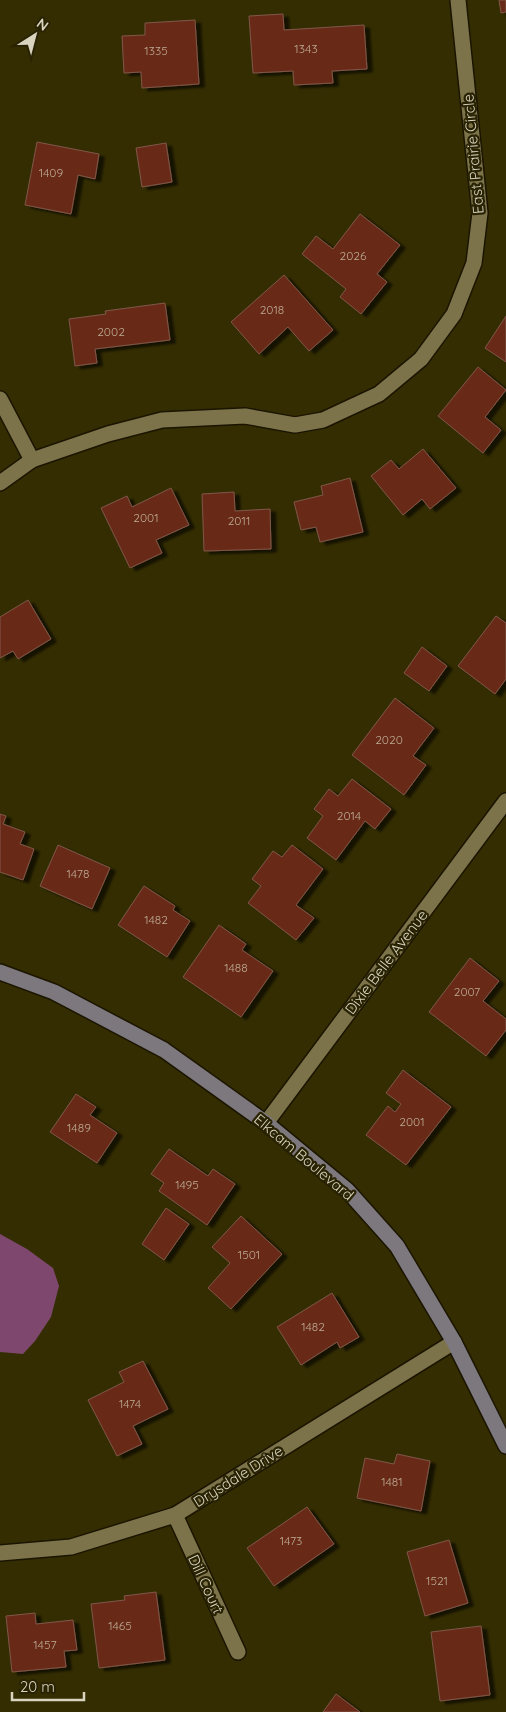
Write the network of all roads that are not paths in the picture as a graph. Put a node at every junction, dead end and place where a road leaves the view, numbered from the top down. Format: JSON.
{"nodes":[{"id":1,"x":458,"y":0,"type":"edge"},
{"id":2,"x":0,"y":399,"type":"edge"},
{"id":3,"x":32,"y":460,"type":"junction"},
{"id":4,"x":0,"y":483,"type":"edge"},
{"id":5,"x":506,"y":801,"type":"edge"},
{"id":6,"x":0,"y":972,"type":"edge"},
{"id":7,"x":266,"y":1123,"type":"junction"},
{"id":8,"x":454,"y":1342,"type":"junction"},
{"id":9,"x":506,"y":1446,"type":"edge"},
{"id":10,"x":174,"y":1516,"type":"junction"},
{"id":11,"x":0,"y":1553,"type":"edge"},
{"id":12,"x":238,"y":1652,"type":"dead end"}],
"edges":[{"from":1,"to":3,"type":"street","name":"East Prairie Circle"},
{"from":2,"to":3,"type":"street"},
{"from":3,"to":4,"type":"street","name":"East Prairie Circle"},
{"from":5,"to":7,"type":"street","name":"Dixie Belle Avenue"},
{"from":6,"to":7,"type":"street","name":"Elkcam Boulevard"},
{"from":7,"to":8,"type":"street","name":"Elkcam Boulevard"},
{"from":8,"to":9,"type":"street","name":"Elkcam Boulevard"},
{"from":8,"to":10,"type":"street","name":"Drysdale Drive"},
{"from":10,"to":11,"type":"street","name":"Drysdale Drive"},
{"from":10,"to":12,"type":"street","name":"Dill Court"}]}
